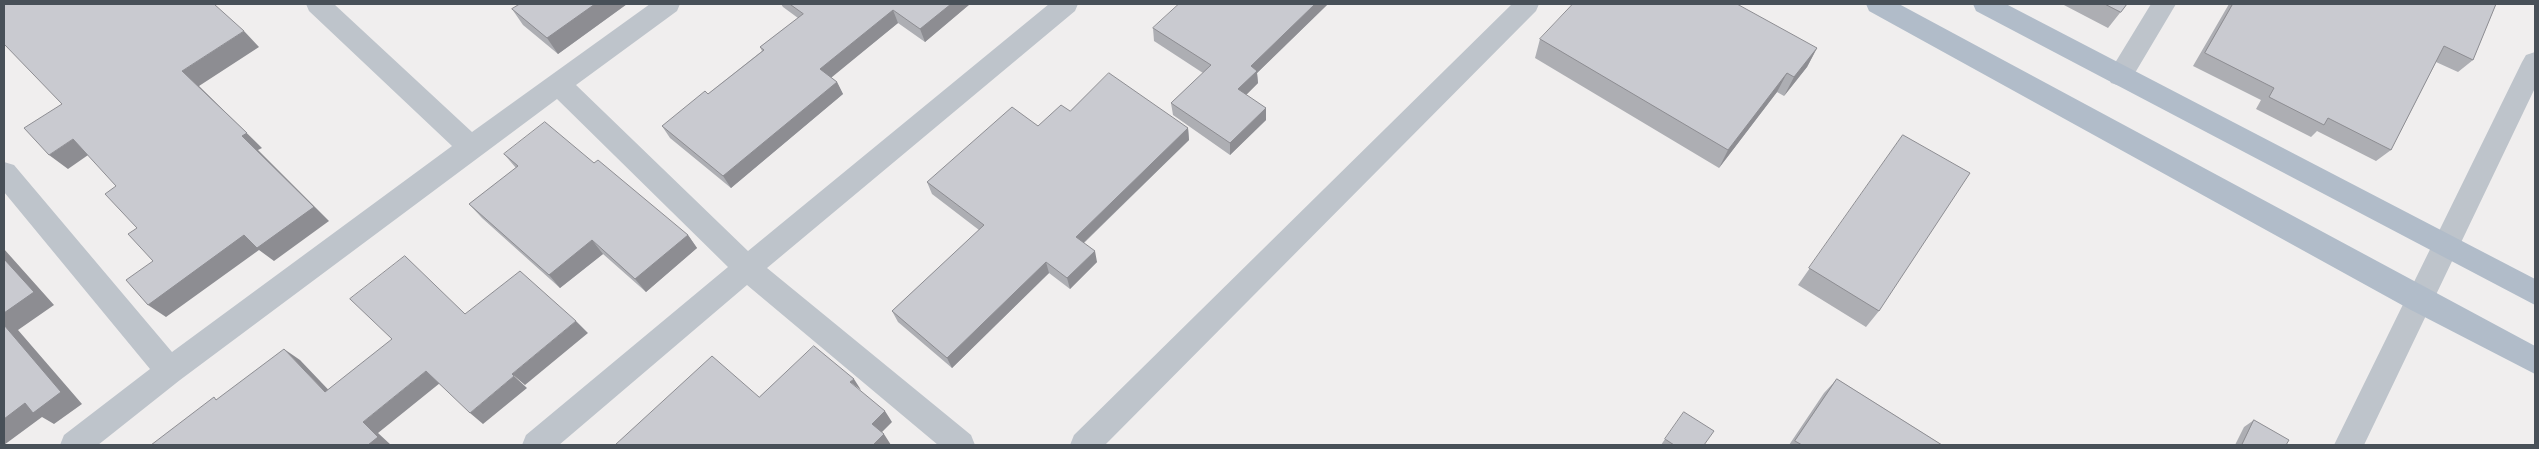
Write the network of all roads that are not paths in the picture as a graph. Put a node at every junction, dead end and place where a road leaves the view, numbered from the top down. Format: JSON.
{"nodes":[{"id":1,"x":318,"y":4,"type":"edge"},
{"id":2,"x":668,"y":4,"type":"edge"},
{"id":3,"x":1066,"y":4,"type":"edge"},
{"id":4,"x":1527,"y":4,"type":"edge"},
{"id":5,"x":1878,"y":4,"type":"edge"},
{"id":6,"x":1985,"y":4,"type":"edge"},
{"id":7,"x":2164,"y":4,"type":"edge"},
{"id":8,"x":2535,"y":62,"type":"edge"},
{"id":9,"x":2120,"y":76,"type":"junction"},
{"id":10,"x":559,"y":84,"type":"junction"},
{"id":11,"x":471,"y":147,"type":"junction"},
{"id":12,"x":4,"y":173,"type":"edge"},
{"id":13,"x":2444,"y":247,"type":"junction"},
{"id":14,"x":747,"y":268,"type":"junction"},
{"id":15,"x":2535,"y":293,"type":"edge"},
{"id":16,"x":2421,"y":301,"type":"junction"},
{"id":17,"x":2535,"y":361,"type":"edge"},
{"id":18,"x":170,"y":371,"type":"junction"},
{"id":19,"x":75,"y":445,"type":"edge"},
{"id":20,"x":537,"y":445,"type":"edge"},
{"id":21,"x":960,"y":445,"type":"edge"},
{"id":22,"x":1085,"y":445,"type":"edge"},
{"id":23,"x":2349,"y":445,"type":"edge"}],
"edges":[{"from":1,"to":11,"type":"street"},
{"from":2,"to":10,"type":"street"},
{"from":3,"to":14,"type":"street"},
{"from":4,"to":22,"type":"street"},
{"from":5,"to":16,"type":"main road"},
{"from":6,"to":9,"type":"main road"},
{"from":7,"to":9,"type":"street"},
{"from":8,"to":13,"type":"street"},
{"from":9,"to":13,"type":"main road"},
{"from":10,"to":11,"type":"street"},
{"from":10,"to":14,"type":"street"},
{"from":11,"to":18,"type":"street"},
{"from":12,"to":18,"type":"street"},
{"from":13,"to":15,"type":"main road"},
{"from":13,"to":16,"type":"street"},
{"from":14,"to":20,"type":"street"},
{"from":14,"to":21,"type":"street"},
{"from":16,"to":17,"type":"main road"},
{"from":16,"to":23,"type":"street"},
{"from":18,"to":19,"type":"street"}]}
